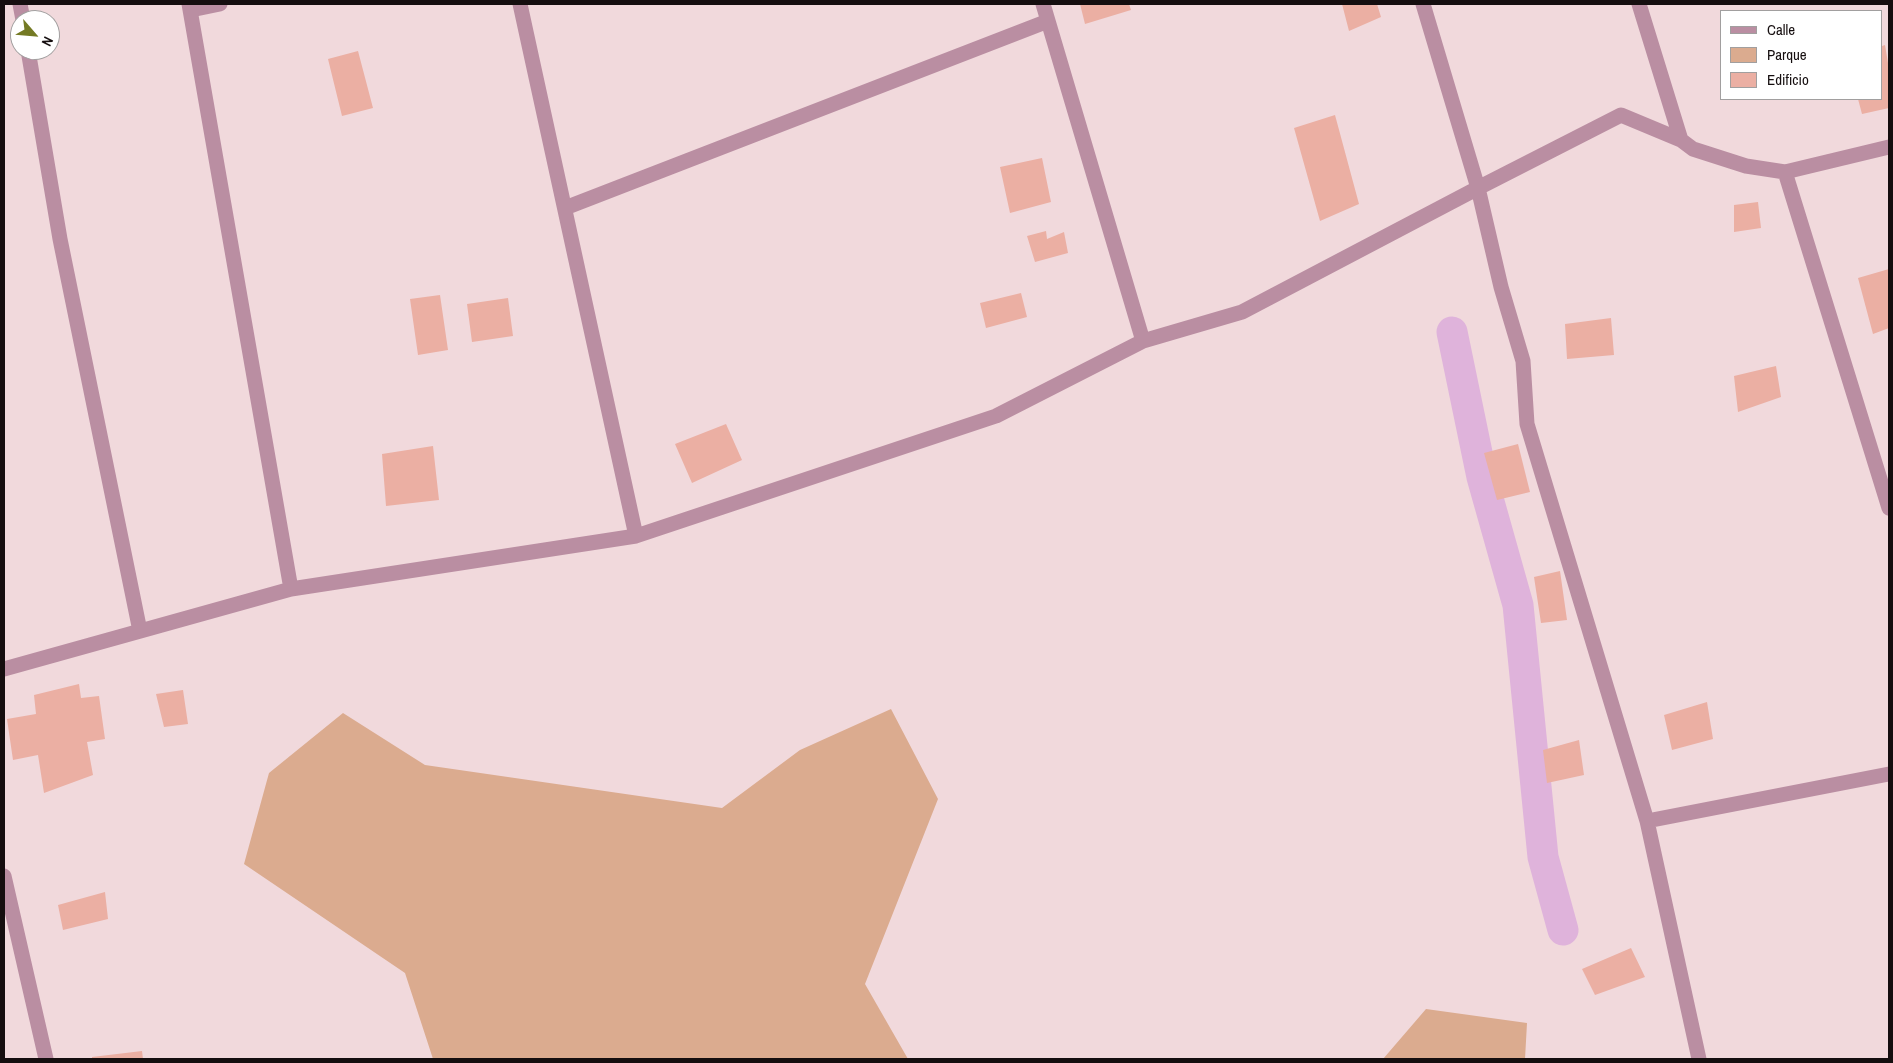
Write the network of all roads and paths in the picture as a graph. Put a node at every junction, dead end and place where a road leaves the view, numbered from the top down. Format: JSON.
{"nodes":[{"id":1,"x":220,"y":4,"type":"edge"},
{"id":2,"x":520,"y":4,"type":"edge"},
{"id":3,"x":1043,"y":4,"type":"edge"},
{"id":4,"x":1423,"y":4,"type":"edge"},
{"id":5,"x":1640,"y":4,"type":"edge"},
{"id":6,"x":190,"y":7,"type":"edge"},
{"id":7,"x":1048,"y":21,"type":"junction"},
{"id":8,"x":30,"y":60,"type":"edge"},
{"id":9,"x":1681,"y":140,"type":"junction"},
{"id":10,"x":1889,"y":147,"type":"edge"},
{"id":11,"x":1785,"y":172,"type":"junction"},
{"id":12,"x":1478,"y":188,"type":"junction"},
{"id":13,"x":565,"y":208,"type":"junction"},
{"id":14,"x":1142,"y":341,"type":"junction"},
{"id":15,"x":1889,"y":508,"type":"edge"},
{"id":16,"x":636,"y":536,"type":"junction"},
{"id":17,"x":291,"y":589,"type":"junction"},
{"id":18,"x":140,"y":632,"type":"junction"},
{"id":19,"x":4,"y":670,"type":"edge"},
{"id":20,"x":1889,"y":774,"type":"edge"},
{"id":21,"x":1646,"y":821,"type":"junction"},
{"id":22,"x":4,"y":876,"type":"edge"},
{"id":23,"x":46,"y":1059,"type":"edge"},
{"id":24,"x":1699,"y":1059,"type":"edge"}],
"edges":[{"from":1,"to":6,"type":"street"},
{"from":2,"to":13,"type":"street"},
{"from":3,"to":7,"type":"street"},
{"from":4,"to":12,"type":"street"},
{"from":5,"to":9,"type":"street"},
{"from":6,"to":17,"type":"street"},
{"from":7,"to":13,"type":"street"},
{"from":7,"to":14,"type":"street"},
{"from":8,"to":18,"type":"street"},
{"from":9,"to":11,"type":"street"},
{"from":9,"to":12,"type":"street"},
{"from":10,"to":11,"type":"street"},
{"from":11,"to":15,"type":"street"},
{"from":12,"to":14,"type":"street"},
{"from":12,"to":21,"type":"street"},
{"from":13,"to":16,"type":"street"},
{"from":14,"to":16,"type":"street"},
{"from":16,"to":17,"type":"street"},
{"from":17,"to":18,"type":"street"},
{"from":18,"to":19,"type":"street"},
{"from":20,"to":21,"type":"street"},
{"from":21,"to":24,"type":"street"},
{"from":22,"to":23,"type":"street"}]}
